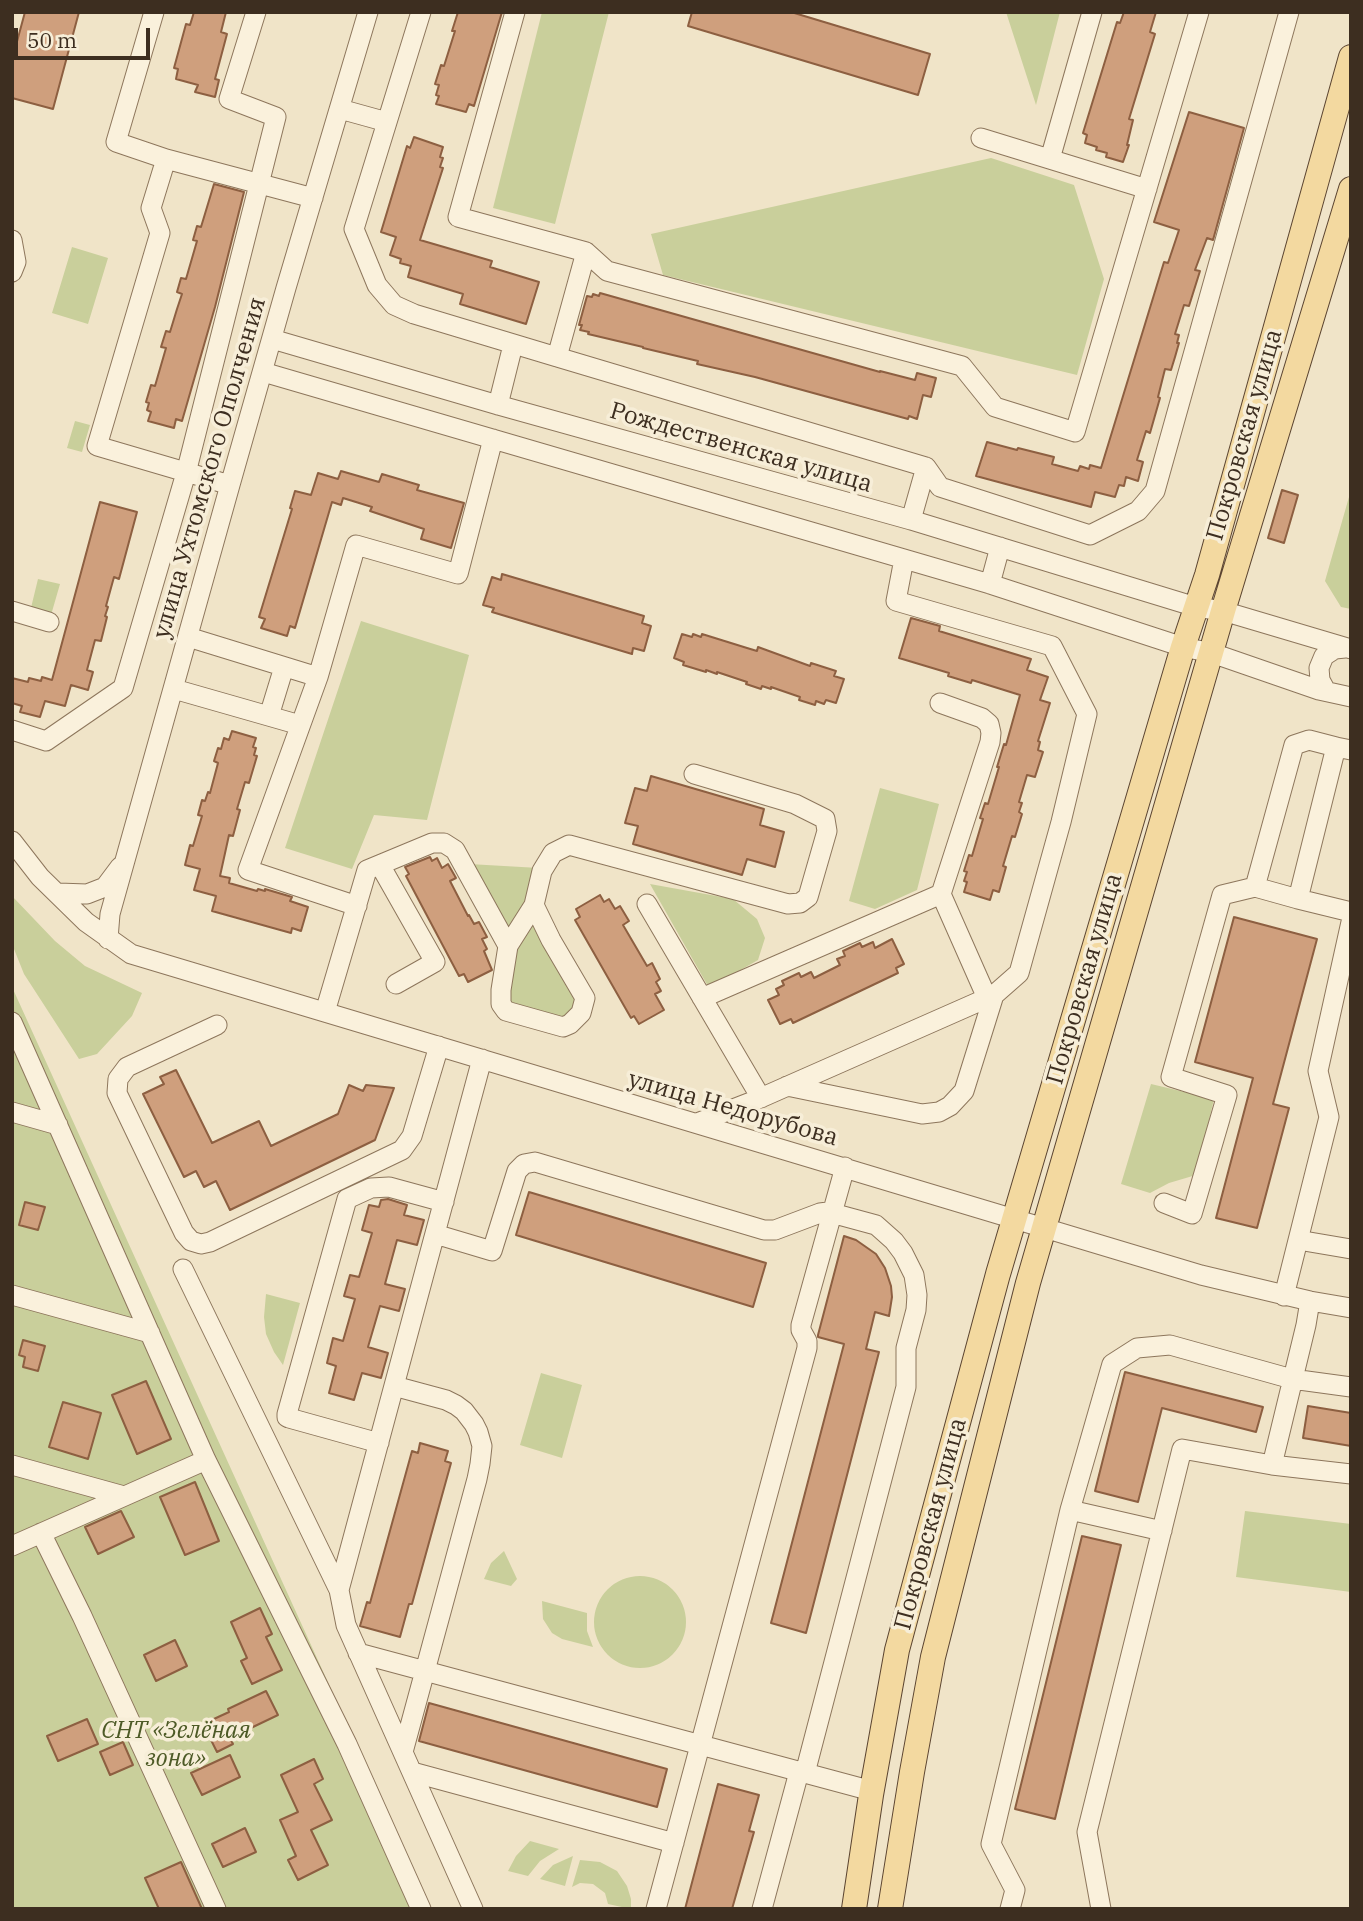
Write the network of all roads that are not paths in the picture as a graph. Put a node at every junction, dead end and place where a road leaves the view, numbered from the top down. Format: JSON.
{"nodes":[{"id":1,"x":154,"y":12,"type":"edge"},
{"id":2,"x":256,"y":12,"type":"edge"},
{"id":3,"x":368,"y":12,"type":"edge"},
{"id":4,"x":421,"y":12,"type":"edge"},
{"id":5,"x":515,"y":12,"type":"edge"},
{"id":6,"x":1092,"y":12,"type":"edge"},
{"id":7,"x":1199,"y":12,"type":"edge"},
{"id":8,"x":1289,"y":12,"type":"edge"},
{"id":9,"x":1351,"y":57,"type":"edge"},
{"id":10,"x":340,"y":109,"type":"junction"},
{"id":11,"x":387,"y":122,"type":"junction"},
{"id":12,"x":981,"y":138,"type":"dead end"},
{"id":13,"x":166,"y":159,"type":"junction"},
{"id":14,"x":1050,"y":159,"type":"junction"},
{"id":15,"x":258,"y":184,"type":"junction"},
{"id":16,"x":1147,"y":189,"type":"junction"},
{"id":17,"x":1351,"y":189,"type":"edge"},
{"id":18,"x":313,"y":198,"type":"junction"},
{"id":19,"x":12,"y":240,"type":"edge"},
{"id":20,"x":586,"y":252,"type":"junction"},
{"id":21,"x":12,"y":272,"type":"edge"},
{"id":22,"x":272,"y":340,"type":"junction"},
{"id":23,"x":513,"y":345,"type":"junction"},
{"id":24,"x":557,"y":357,"type":"junction"},
{"id":25,"x":264,"y":372,"type":"junction"},
{"id":26,"x":498,"y":405,"type":"junction"},
{"id":27,"x":494,"y":439,"type":"junction"},
{"id":28,"x":926,"y":467,"type":"junction"},
{"id":29,"x":186,"y":473,"type":"junction"},
{"id":30,"x":230,"y":485,"type":"junction"},
{"id":31,"x":911,"y":520,"type":"junction"},
{"id":32,"x":1000,"y":547,"type":"junction"},
{"id":33,"x":904,"y":559,"type":"junction"},
{"id":34,"x":990,"y":584,"type":"junction"},
{"id":35,"x":1196,"y":607,"type":"junction"},
{"id":36,"x":12,"y":611,"type":"edge"},
{"id":37,"x":1223,"y":611,"type":"junction"},
{"id":38,"x":50,"y":622,"type":"dead end"},
{"id":39,"x":188,"y":637,"type":"junction"},
{"id":40,"x":1183,"y":648,"type":"junction"},
{"id":41,"x":1348,"y":648,"type":"edge"},
{"id":42,"x":1212,"y":653,"type":"junction"},
{"id":43,"x":284,"y":667,"type":"junction"},
{"id":44,"x":318,"y":677,"type":"junction"},
{"id":45,"x":174,"y":689,"type":"junction"},
{"id":46,"x":1326,"y":691,"type":"junction"},
{"id":47,"x":1351,"y":697,"type":"edge"},
{"id":48,"x":940,"y":702,"type":"dead end"},
{"id":49,"x":269,"y":716,"type":"junction"},
{"id":50,"x":300,"y":725,"type":"junction"},
{"id":51,"x":12,"y":730,"type":"edge"},
{"id":52,"x":1344,"y":748,"type":"edge"},
{"id":53,"x":694,"y":774,"type":"dead end"},
{"id":54,"x":12,"y":841,"type":"edge"},
{"id":55,"x":125,"y":861,"type":"junction"},
{"id":56,"x":380,"y":864,"type":"junction"},
{"id":57,"x":1255,"y":887,"type":"junction"},
{"id":58,"x":58,"y":893,"type":"junction"},
{"id":59,"x":941,"y":894,"type":"junction"},
{"id":60,"x":1298,"y":899,"type":"junction"},
{"id":61,"x":648,"y":904,"type":"dead end"},
{"id":62,"x":534,"y":905,"type":"junction"},
{"id":63,"x":357,"y":906,"type":"junction"},
{"id":64,"x":1351,"y":912,"type":"edge"},
{"id":65,"x":1351,"y":922,"type":"edge"},
{"id":66,"x":108,"y":939,"type":"junction"},
{"id":67,"x":508,"y":946,"type":"junction"},
{"id":68,"x":396,"y":984,"type":"dead end"},
{"id":69,"x":991,"y":997,"type":"junction"},
{"id":70,"x":702,"y":998,"type":"junction"},
{"id":71,"x":325,"y":1012,"type":"junction"},
{"id":72,"x":12,"y":1022,"type":"edge"},
{"id":73,"x":217,"y":1025,"type":"dead end"},
{"id":74,"x":439,"y":1046,"type":"junction"},
{"id":75,"x":482,"y":1059,"type":"junction"},
{"id":76,"x":787,"y":1086,"type":"junction"},
{"id":77,"x":761,"y":1098,"type":"junction"},
{"id":78,"x":12,"y":1112,"type":"edge"},
{"id":79,"x":697,"y":1123,"type":"junction"},
{"id":80,"x":58,"y":1125,"type":"junction"},
{"id":81,"x":845,"y":1167,"type":"junction"},
{"id":82,"x":444,"y":1202,"type":"junction"},
{"id":83,"x":1164,"y":1203,"type":"dead end"},
{"id":84,"x":833,"y":1213,"type":"junction"},
{"id":85,"x":1015,"y":1218,"type":"junction"},
{"id":86,"x":1045,"y":1227,"type":"junction"},
{"id":87,"x":435,"y":1234,"type":"junction"},
{"id":88,"x":1298,"y":1240,"type":"junction"},
{"id":89,"x":1351,"y":1249,"type":"edge"},
{"id":90,"x":183,"y":1269,"type":"dead end"},
{"id":91,"x":12,"y":1295,"type":"edge"},
{"id":92,"x":1284,"y":1296,"type":"junction"},
{"id":93,"x":1310,"y":1301,"type":"junction"},
{"id":94,"x":1351,"y":1308,"type":"edge"},
{"id":95,"x":150,"y":1333,"type":"junction"},
{"id":96,"x":1292,"y":1379,"type":"junction"},
{"id":97,"x":394,"y":1386,"type":"junction"},
{"id":98,"x":1351,"y":1387,"type":"edge"},
{"id":99,"x":287,"y":1417,"type":"junction"},
{"id":100,"x":258,"y":1423,"type":"junction"},
{"id":101,"x":379,"y":1443,"type":"junction"},
{"id":102,"x":206,"y":1460,"type":"junction"},
{"id":103,"x":12,"y":1465,"type":"edge"},
{"id":104,"x":1272,"y":1465,"type":"junction"},
{"id":105,"x":1351,"y":1474,"type":"edge"},
{"id":106,"x":124,"y":1496,"type":"junction"},
{"id":107,"x":1070,"y":1510,"type":"junction"},
{"id":108,"x":1161,"y":1531,"type":"junction"},
{"id":109,"x":41,"y":1533,"type":"junction"},
{"id":110,"x":12,"y":1546,"type":"edge"},
{"id":111,"x":339,"y":1590,"type":"junction"},
{"id":112,"x":358,"y":1653,"type":"junction"},
{"id":113,"x":425,"y":1670,"type":"junction"},
{"id":114,"x":700,"y":1745,"type":"junction"},
{"id":115,"x":403,"y":1752,"type":"junction"},
{"id":116,"x":412,"y":1772,"type":"junction"},
{"id":117,"x":802,"y":1772,"type":"junction"},
{"id":118,"x":872,"y":1791,"type":"junction"},
{"id":119,"x":674,"y":1843,"type":"junction"},
{"id":120,"x":216,"y":1909,"type":"edge"},
{"id":121,"x":421,"y":1909,"type":"edge"},
{"id":122,"x":473,"y":1909,"type":"edge"},
{"id":123,"x":656,"y":1909,"type":"edge"},
{"id":124,"x":762,"y":1909,"type":"edge"},
{"id":125,"x":854,"y":1909,"type":"edge"},
{"id":126,"x":890,"y":1909,"type":"edge"},
{"id":127,"x":1010,"y":1909,"type":"edge"},
{"id":128,"x":1101,"y":1909,"type":"edge"}],
"edges":[{"from":1,"to":13,"type":"street"},
{"from":2,"to":15,"type":"street"},
{"from":3,"to":10,"type":"street","name":"улица Ухтомского Ополчения"},
{"from":4,"to":11,"type":"street"},
{"from":5,"to":20,"type":"street"},
{"from":6,"to":14,"type":"street"},
{"from":7,"to":16,"type":"street"},
{"from":8,"to":28,"type":"street"},
{"from":9,"to":35,"type":"main road","name":"Покровская улица"},
{"from":10,"to":11,"type":"street"},
{"from":10,"to":18,"type":"street","name":"улица Ухтомского Ополчения"},
{"from":11,"to":23,"type":"street"},
{"from":12,"to":14,"type":"street"},
{"from":13,"to":15,"type":"street"},
{"from":13,"to":29,"type":"street"},
{"from":14,"to":16,"type":"street"},
{"from":15,"to":18,"type":"street"},
{"from":15,"to":29,"type":"street"},
{"from":16,"to":20,"type":"street"},
{"from":17,"to":37,"type":"main road","name":"Покровская улица"},
{"from":18,"to":22,"type":"street","name":"улица Ухтомского Ополчения"},
{"from":19,"to":21,"type":"street"},
{"from":20,"to":24,"type":"street"},
{"from":22,"to":25,"type":"street","name":"улица Ухтомского Ополчения"},
{"from":22,"to":26,"type":"street","name":"Рождественская улица"},
{"from":23,"to":24,"type":"street"},
{"from":23,"to":26,"type":"street"},
{"from":24,"to":28,"type":"street"},
{"from":25,"to":27,"type":"street"},
{"from":25,"to":30,"type":"street","name":"улица Ухтомского Ополчения"},
{"from":26,"to":31,"type":"street","name":"Рождественская улица"},
{"from":27,"to":33,"type":"street"},
{"from":27,"to":44,"type":"street"},
{"from":28,"to":31,"type":"street"},
{"from":29,"to":30,"type":"street"},
{"from":29,"to":51,"type":"street"},
{"from":30,"to":39,"type":"street","name":"улица Ухтомского Ополчения"},
{"from":31,"to":32,"type":"street","name":"Рождественская улица"},
{"from":32,"to":34,"type":"street"},
{"from":32,"to":35,"type":"street","name":"Рождественская улица"},
{"from":33,"to":34,"type":"street"},
{"from":33,"to":69,"type":"street"},
{"from":34,"to":40,"type":"street"},
{"from":35,"to":37,"type":"street","name":"Рождественская улица"},
{"from":35,"to":40,"type":"main road","name":"Покровская улица"},
{"from":36,"to":38,"type":"street"},
{"from":37,"to":41,"type":"street","name":"Рождественская улица"},
{"from":37,"to":42,"type":"main road","name":"Покровская улица"},
{"from":39,"to":43,"type":"street"},
{"from":39,"to":45,"type":"street","name":"улица Ухтомского Ополчения"},
{"from":40,"to":42,"type":"street"},
{"from":40,"to":85,"type":"main road","name":"Покровская улица"},
{"from":41,"to":46,"type":"street"},
{"from":42,"to":46,"type":"street"},
{"from":42,"to":86,"type":"main road","name":"Покровская улица"},
{"from":43,"to":44,"type":"street"},
{"from":43,"to":49,"type":"street"},
{"from":44,"to":50,"type":"street"},
{"from":45,"to":49,"type":"street"},
{"from":45,"to":55,"type":"street","name":"улица Ухтомского Ополчения"},
{"from":46,"to":47,"type":"street"},
{"from":48,"to":59,"type":"street"},
{"from":49,"to":50,"type":"street"},
{"from":50,"to":63,"type":"street"},
{"from":52,"to":57,"type":"street"},
{"from":52,"to":60,"type":"street"},
{"from":53,"to":62,"type":"street"},
{"from":54,"to":58,"type":"street","name":"улица Недорубова"},
{"from":55,"to":58,"type":"street"},
{"from":55,"to":66,"type":"street","name":"улица Ухтомского Ополчения"},
{"from":56,"to":63,"type":"street"},
{"from":56,"to":67,"type":"street"},
{"from":56,"to":68,"type":"street"},
{"from":57,"to":60,"type":"street"},
{"from":57,"to":83,"type":"street"},
{"from":58,"to":66,"type":"street","name":"улица Недорубова"},
{"from":59,"to":69,"type":"street"},
{"from":59,"to":70,"type":"street"},
{"from":60,"to":64,"type":"street"},
{"from":61,"to":70,"type":"street"},
{"from":62,"to":67,"type":"street"},
{"from":62,"to":67,"type":"street"},
{"from":63,"to":71,"type":"street"},
{"from":65,"to":88,"type":"street"},
{"from":66,"to":71,"type":"street","name":"улица Недорубова"},
{"from":69,"to":76,"type":"street"},
{"from":69,"to":76,"type":"street"},
{"from":70,"to":77,"type":"street"},
{"from":71,"to":74,"type":"street","name":"улица Недорубова"},
{"from":72,"to":80,"type":"street"},
{"from":73,"to":74,"type":"street"},
{"from":74,"to":75,"type":"street","name":"улица Недорубова"},
{"from":75,"to":79,"type":"street","name":"улица Недорубова"},
{"from":75,"to":82,"type":"street"},
{"from":76,"to":77,"type":"street"},
{"from":77,"to":79,"type":"street"},
{"from":78,"to":80,"type":"street"},
{"from":79,"to":81,"type":"street","name":"улица Недорубова"},
{"from":80,"to":95,"type":"street"},
{"from":81,"to":84,"type":"street"},
{"from":81,"to":85,"type":"street","name":"улица Недорубова"},
{"from":82,"to":87,"type":"street"},
{"from":82,"to":99,"type":"street"},
{"from":84,"to":87,"type":"street"},
{"from":84,"to":114,"type":"street"},
{"from":84,"to":117,"type":"street"},
{"from":85,"to":86,"type":"street","name":"улица Недорубова"},
{"from":85,"to":118,"type":"main road","name":"Покровская улица"},
{"from":86,"to":92,"type":"street","name":"улица Недорубова"},
{"from":86,"to":126,"type":"main road","name":"Покровская улица"},
{"from":87,"to":97,"type":"street"},
{"from":88,"to":89,"type":"street"},
{"from":88,"to":92,"type":"street"},
{"from":90,"to":100,"type":"street"},
{"from":91,"to":95,"type":"street"},
{"from":92,"to":93,"type":"street","name":"улица Недорубова"},
{"from":93,"to":94,"type":"street","name":"улица Недорубова"},
{"from":93,"to":96,"type":"street"},
{"from":95,"to":102,"type":"street"},
{"from":96,"to":98,"type":"street"},
{"from":96,"to":104,"type":"street"},
{"from":96,"to":107,"type":"street"},
{"from":97,"to":101,"type":"street"},
{"from":97,"to":113,"type":"street"},
{"from":99,"to":100,"type":"street"},
{"from":99,"to":101,"type":"street"},
{"from":100,"to":111,"type":"street"},
{"from":101,"to":111,"type":"street"},
{"from":102,"to":106,"type":"street"},
{"from":102,"to":121,"type":"street"},
{"from":103,"to":106,"type":"street"},
{"from":104,"to":105,"type":"street"},
{"from":104,"to":108,"type":"street"},
{"from":106,"to":109,"type":"street"},
{"from":107,"to":108,"type":"street"},
{"from":107,"to":127,"type":"street"},
{"from":108,"to":128,"type":"street"},
{"from":109,"to":110,"type":"street"},
{"from":109,"to":120,"type":"street"},
{"from":111,"to":112,"type":"street"},
{"from":112,"to":113,"type":"street"},
{"from":112,"to":115,"type":"street"},
{"from":113,"to":114,"type":"street"},
{"from":113,"to":115,"type":"street"},
{"from":114,"to":117,"type":"street"},
{"from":114,"to":119,"type":"street"},
{"from":115,"to":116,"type":"street"},
{"from":116,"to":119,"type":"street"},
{"from":116,"to":122,"type":"street"},
{"from":117,"to":118,"type":"street"},
{"from":117,"to":124,"type":"street"},
{"from":118,"to":125,"type":"main road","name":"Покровская улица"},
{"from":119,"to":123,"type":"street"}]}
